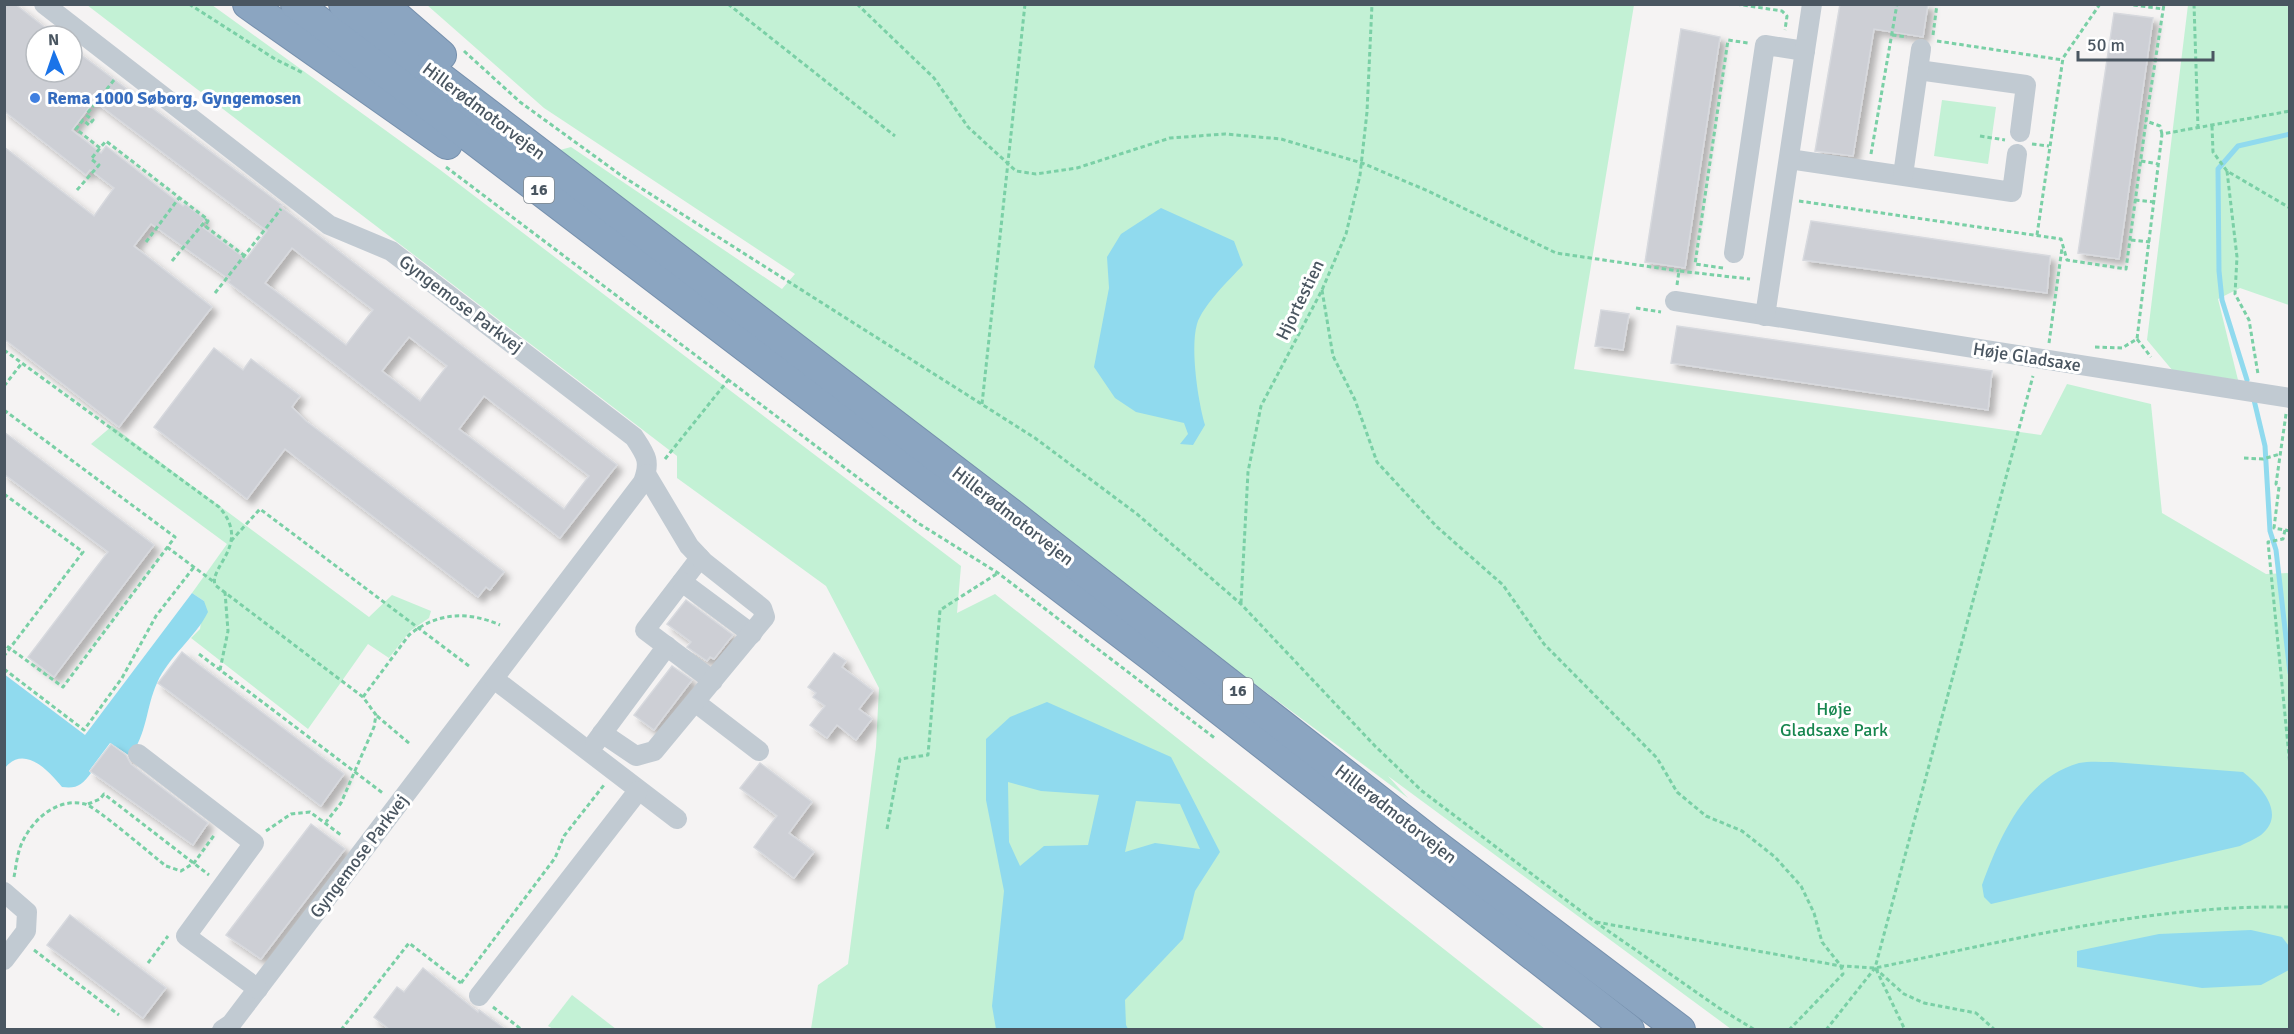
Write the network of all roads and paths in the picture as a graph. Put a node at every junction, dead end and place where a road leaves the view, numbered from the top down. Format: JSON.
{"nodes":[{"id":1,"x":44,"y":4,"type":"edge"},
{"id":2,"x":189,"y":4,"type":"edge"},
{"id":3,"x":248,"y":4,"type":"edge"},
{"id":4,"x":296,"y":4,"type":"edge"},
{"id":5,"x":344,"y":4,"type":"edge"},
{"id":6,"x":382,"y":4,"type":"edge"},
{"id":7,"x":728,"y":4,"type":"edge"},
{"id":8,"x":856,"y":4,"type":"edge"},
{"id":9,"x":1025,"y":4,"type":"edge"},
{"id":10,"x":1372,"y":4,"type":"edge"},
{"id":11,"x":1736,"y":4,"type":"edge"},
{"id":12,"x":1812,"y":4,"type":"edge"},
{"id":13,"x":1896,"y":4,"type":"edge"},
{"id":14,"x":1937,"y":4,"type":"edge"},
{"id":15,"x":2100,"y":4,"type":"edge"},
{"id":16,"x":2126,"y":4,"type":"edge"},
{"id":17,"x":2194,"y":4,"type":"edge"},
{"id":18,"x":2163,"y":7,"type":"edge"},
{"id":19,"x":1782,"y":11,"type":"dead end"},
{"id":20,"x":1892,"y":34,"type":"junction"},
{"id":21,"x":1916,"y":43,"type":"joint"},
{"id":22,"x":1765,"y":45,"type":"junction"},
{"id":23,"x":463,"y":50,"type":"dead end"},
{"id":24,"x":1805,"y":51,"type":"junction"},
{"id":25,"x":2063,"y":60,"type":"junction"},
{"id":26,"x":124,"y":66,"type":"junction"},
{"id":27,"x":1918,"y":70,"type":"junction"},
{"id":28,"x":304,"y":74,"type":"dead end"},
{"id":29,"x":2289,"y":111,"type":"edge"},
{"id":30,"x":2146,"y":121,"type":"junction"},
{"id":31,"x":2212,"y":126,"type":"junction"},
{"id":32,"x":2198,"y":128,"type":"junction"},
{"id":33,"x":2020,"y":132,"type":"dead end"},
{"id":34,"x":2162,"y":134,"type":"junction"},
{"id":35,"x":895,"y":136,"type":"dead end"},
{"id":36,"x":100,"y":148,"type":"junction"},
{"id":37,"x":2017,"y":154,"type":"dead end"},
{"id":38,"x":1789,"y":159,"type":"junction"},
{"id":39,"x":437,"y":161,"type":"dead end"},
{"id":40,"x":2141,"y":161,"type":"junction"},
{"id":41,"x":1362,"y":163,"type":"junction"},
{"id":42,"x":2158,"y":164,"type":"junction"},
{"id":43,"x":1009,"y":165,"type":"junction"},
{"id":44,"x":1868,"y":170,"type":"junction"},
{"id":45,"x":2227,"y":171,"type":"junction"},
{"id":46,"x":1903,"y":176,"type":"junction"},
{"id":47,"x":77,"y":190,"type":"dead end"},
{"id":48,"x":291,"y":196,"type":"junction"},
{"id":49,"x":179,"y":198,"type":"junction"},
{"id":50,"x":1783,"y":198,"type":"junction"},
{"id":51,"x":2135,"y":200,"type":"junction"},
{"id":52,"x":2154,"y":202,"type":"junction"},
{"id":53,"x":2289,"y":208,"type":"edge"},
{"id":54,"x":618,"y":214,"type":"junction"},
{"id":55,"x":207,"y":219,"type":"junction"},
{"id":56,"x":2037,"y":235,"type":"junction"},
{"id":57,"x":2130,"y":240,"type":"junction"},
{"id":58,"x":146,"y":242,"type":"dead end"},
{"id":59,"x":2150,"y":242,"type":"junction"},
{"id":60,"x":2062,"y":246,"type":"junction"},
{"id":61,"x":1734,"y":253,"type":"dead end"},
{"id":62,"x":245,"y":256,"type":"junction"},
{"id":63,"x":172,"y":261,"type":"dead end"},
{"id":64,"x":1699,"y":265,"type":"dead end"},
{"id":65,"x":1679,"y":271,"type":"junction"},
{"id":66,"x":1750,"y":279,"type":"dead end"},
{"id":67,"x":1322,"y":290,"type":"junction"},
{"id":68,"x":215,"y":293,"type":"dead end"},
{"id":69,"x":1675,"y":301,"type":"joint"},
{"id":70,"x":1765,"y":316,"type":"junction"},
{"id":71,"x":2054,"y":345,"type":"dead end"},
{"id":72,"x":2090,"y":346,"type":"dead end"},
{"id":73,"x":4,"y":350,"type":"edge"},
{"id":74,"x":2043,"y":353,"type":"junction"},
{"id":75,"x":22,"y":363,"type":"junction"},
{"id":76,"x":782,"y":375,"type":"junction"},
{"id":77,"x":729,"y":379,"type":"junction"},
{"id":78,"x":4,"y":386,"type":"edge"},
{"id":79,"x":2262,"y":393,"type":"junction"},
{"id":80,"x":2289,"y":398,"type":"edge"},
{"id":81,"x":982,"y":404,"type":"junction"},
{"id":82,"x":4,"y":410,"type":"edge"},
{"id":83,"x":2286,"y":419,"type":"dead end"},
{"id":84,"x":2280,"y":454,"type":"junction"},
{"id":85,"x":2244,"y":458,"type":"dead end"},
{"id":86,"x":647,"y":471,"type":"junction"},
{"id":87,"x":4,"y":494,"type":"edge"},
{"id":88,"x":2287,"y":530,"type":"edge"},
{"id":89,"x":231,"y":541,"type":"junction"},
{"id":90,"x":167,"y":547,"type":"junction"},
{"id":91,"x":700,"y":558,"type":"junction"},
{"id":92,"x":194,"y":567,"type":"junction"},
{"id":93,"x":998,"y":573,"type":"junction"},
{"id":94,"x":214,"y":582,"type":"junction"},
{"id":95,"x":682,"y":582,"type":"junction"},
{"id":96,"x":225,"y":592,"type":"junction"},
{"id":97,"x":1241,"y":604,"type":"junction"},
{"id":98,"x":500,"y":625,"type":"dead end"},
{"id":99,"x":417,"y":628,"type":"junction"},
{"id":100,"x":752,"y":634,"type":"junction"},
{"id":101,"x":4,"y":644,"type":"edge"},
{"id":102,"x":667,"y":646,"type":"junction"},
{"id":103,"x":10,"y":648,"type":"junction"},
{"id":104,"x":199,"y":654,"type":"dead end"},
{"id":105,"x":4,"y":656,"type":"edge"},
{"id":106,"x":469,"y":666,"type":"dead end"},
{"id":107,"x":4,"y":669,"type":"edge"},
{"id":108,"x":220,"y":670,"type":"junction"},
{"id":109,"x":494,"y":679,"type":"junction"},
{"id":110,"x":713,"y":681,"type":"junction"},
{"id":111,"x":363,"y":697,"type":"junction"},
{"id":112,"x":695,"y":702,"type":"junction"},
{"id":113,"x":376,"y":715,"type":"junction"},
{"id":114,"x":602,"y":733,"type":"junction"},
{"id":115,"x":1217,"y":740,"type":"dead end"},
{"id":116,"x":410,"y":744,"type":"dead end"},
{"id":117,"x":759,"y":751,"type":"dead end"},
{"id":118,"x":588,"y":752,"type":"junction"},
{"id":119,"x":138,"y":754,"type":"dead end"},
{"id":120,"x":2289,"y":766,"type":"edge"},
{"id":121,"x":353,"y":771,"type":"junction"},
{"id":122,"x":614,"y":772,"type":"junction"},
{"id":123,"x":376,"y":788,"type":"dead end"},
{"id":124,"x":638,"y":790,"type":"junction"},
{"id":125,"x":88,"y":804,"type":"junction"},
{"id":126,"x":677,"y":819,"type":"dead end"},
{"id":127,"x":225,"y":821,"type":"junction"},
{"id":128,"x":326,"y":822,"type":"junction"},
{"id":129,"x":886,"y":830,"type":"dead end"},
{"id":130,"x":341,"y":835,"type":"dead end"},
{"id":131,"x":254,"y":843,"type":"junction"},
{"id":132,"x":194,"y":863,"type":"junction"},
{"id":133,"x":223,"y":885,"type":"junction"},
{"id":134,"x":8,"y":894,"type":"edge"},
{"id":135,"x":2289,"y":907,"type":"edge"},
{"id":136,"x":1594,"y":921,"type":"junction"},
{"id":137,"x":186,"y":936,"type":"junction"},
{"id":138,"x":20,"y":940,"type":"junction"},
{"id":139,"x":4,"y":960,"type":"edge"},
{"id":140,"x":147,"y":963,"type":"dead end"},
{"id":141,"x":1841,"y":966,"type":"junction"},
{"id":142,"x":1875,"y":968,"type":"junction"},
{"id":143,"x":461,"y":983,"type":"junction"},
{"id":144,"x":258,"y":988,"type":"junction"},
{"id":145,"x":479,"y":996,"type":"junction"},
{"id":146,"x":119,"y":1015,"type":"dead end"},
{"id":147,"x":222,"y":1029,"type":"edge"},
{"id":148,"x":341,"y":1029,"type":"edge"},
{"id":149,"x":522,"y":1029,"type":"edge"},
{"id":150,"x":1629,"y":1029,"type":"edge"},
{"id":151,"x":1680,"y":1029,"type":"edge"},
{"id":152,"x":1755,"y":1029,"type":"edge"},
{"id":153,"x":1789,"y":1029,"type":"edge"},
{"id":154,"x":1826,"y":1029,"type":"edge"},
{"id":155,"x":1905,"y":1029,"type":"edge"},
{"id":156,"x":1995,"y":1029,"type":"edge"}],
"edges":[{"from":1,"to":26,"type":"street","name":"Gyngemose Parkvej"},
{"from":2,"to":28,"type":"path"},
{"from":3,"to":76,"type":"highway"},
{"from":4,"to":76,"type":"highway","name":"Hillerødmotorvejen","number":"16"},
{"from":5,"to":54,"type":"highway","name":"Hillerødmotorvejen","number":"16"},
{"from":6,"to":54,"type":"highway"},
{"from":7,"to":35,"type":"path"},
{"from":8,"to":43,"type":"path"},
{"from":9,"to":43,"type":"path"},
{"from":10,"to":41,"type":"path","name":"Hjortestien"},
{"from":11,"to":19,"type":"path"},
{"from":12,"to":24,"type":"street"},
{"from":13,"to":20,"type":"path"},
{"from":14,"to":25,"type":"path"},
{"from":15,"to":25,"type":"path"},
{"from":16,"to":18,"type":"path"},
{"from":17,"to":32,"type":"path"},
{"from":18,"to":30,"type":"path"},
{"from":20,"to":21,"type":"path"},
{"from":20,"to":44,"type":"path"},
{"from":21,"to":27,"type":"street"},
{"from":22,"to":24,"type":"street"},
{"from":22,"to":61,"type":"street"},
{"from":22,"to":64,"type":"path"},
{"from":23,"to":81,"type":"path"},
{"from":24,"to":38,"type":"street"},
{"from":25,"to":56,"type":"path"},
{"from":26,"to":36,"type":"path"},
{"from":26,"to":48,"type":"street","name":"Gyngemose Parkvej"},
{"from":27,"to":33,"type":"street"},
{"from":27,"to":46,"type":"street"},
{"from":29,"to":31,"type":"path"},
{"from":30,"to":34,"type":"path"},
{"from":30,"to":40,"type":"path"},
{"from":31,"to":32,"type":"path"},
{"from":31,"to":45,"type":"path"},
{"from":32,"to":34,"type":"path"},
{"from":34,"to":42,"type":"path"},
{"from":36,"to":47,"type":"path"},
{"from":36,"to":49,"type":"path"},
{"from":37,"to":46,"type":"street"},
{"from":38,"to":44,"type":"street"},
{"from":38,"to":50,"type":"street"},
{"from":39,"to":77,"type":"path"},
{"from":40,"to":42,"type":"path"},
{"from":40,"to":51,"type":"path"},
{"from":41,"to":43,"type":"path"},
{"from":41,"to":65,"type":"path"},
{"from":41,"to":67,"type":"path","name":"Hjortestien"},
{"from":42,"to":52,"type":"path"},
{"from":43,"to":81,"type":"path"},
{"from":44,"to":46,"type":"street"},
{"from":45,"to":53,"type":"path"},
{"from":45,"to":79,"type":"path"},
{"from":48,"to":62,"type":"path"},
{"from":48,"to":86,"type":"street","name":"Gyngemose Parkvej"},
{"from":49,"to":55,"type":"path"},
{"from":49,"to":58,"type":"path"},
{"from":50,"to":56,"type":"path"},
{"from":50,"to":70,"type":"street"},
{"from":51,"to":52,"type":"path"},
{"from":51,"to":57,"type":"path"},
{"from":52,"to":59,"type":"path"},
{"from":54,"to":151,"type":"highway","name":"Hillerødmotorvejen","number":"16"},
{"from":55,"to":62,"type":"path"},
{"from":55,"to":63,"type":"path"},
{"from":56,"to":60,"type":"path"},
{"from":57,"to":59,"type":"path"},
{"from":57,"to":60,"type":"path"},
{"from":59,"to":72,"type":"path"},
{"from":60,"to":74,"type":"path"},
{"from":62,"to":68,"type":"path"},
{"from":65,"to":66,"type":"path"},
{"from":65,"to":69,"type":"path"},
{"from":67,"to":97,"type":"path","name":"Hjortestien"},
{"from":67,"to":141,"type":"path"},
{"from":69,"to":70,"type":"street","name":"Høje Gladsaxe"},
{"from":70,"to":74,"type":"street","name":"Høje Gladsaxe"},
{"from":71,"to":74,"type":"path"},
{"from":73,"to":75,"type":"path"},
{"from":74,"to":79,"type":"street","name":"Høje Gladsaxe"},
{"from":74,"to":142,"type":"path"},
{"from":75,"to":78,"type":"path"},
{"from":75,"to":89,"type":"path"},
{"from":76,"to":150,"type":"highway","name":"Hillerødmotorvejen","number":"16"},
{"from":77,"to":86,"type":"path"},
{"from":77,"to":93,"type":"path"},
{"from":79,"to":80,"type":"street","name":"Høje Gladsaxe"},
{"from":81,"to":97,"type":"path"},
{"from":82,"to":90,"type":"path"},
{"from":83,"to":84,"type":"path"},
{"from":84,"to":85,"type":"path"},
{"from":84,"to":88,"type":"path"},
{"from":86,"to":91,"type":"street"},
{"from":86,"to":109,"type":"street","name":"Gyngemose Parkvej"},
{"from":87,"to":103,"type":"path"},
{"from":88,"to":120,"type":"path"},
{"from":89,"to":94,"type":"path"},
{"from":89,"to":99,"type":"path"},
{"from":90,"to":92,"type":"path"},
{"from":90,"to":103,"type":"path"},
{"from":91,"to":95,"type":"street"},
{"from":91,"to":100,"type":"street"},
{"from":92,"to":94,"type":"path"},
{"from":92,"to":107,"type":"path"},
{"from":93,"to":115,"type":"path"},
{"from":93,"to":129,"type":"path"},
{"from":94,"to":96,"type":"path"},
{"from":95,"to":100,"type":"street"},
{"from":95,"to":102,"type":"street"},
{"from":96,"to":108,"type":"path"},
{"from":96,"to":111,"type":"path"},
{"from":97,"to":136,"type":"path"},
{"from":98,"to":99,"type":"path"},
{"from":99,"to":106,"type":"path"},
{"from":99,"to":111,"type":"path"},
{"from":100,"to":110,"type":"street"},
{"from":101,"to":103,"type":"path"},
{"from":102,"to":110,"type":"street"},
{"from":102,"to":114,"type":"street"},
{"from":103,"to":105,"type":"path"},
{"from":104,"to":108,"type":"path"},
{"from":108,"to":121,"type":"path"},
{"from":109,"to":118,"type":"street"},
{"from":109,"to":144,"type":"street","name":"Gyngemose Parkvej"},
{"from":110,"to":112,"type":"street"},
{"from":111,"to":113,"type":"path"},
{"from":112,"to":114,"type":"street"},
{"from":112,"to":117,"type":"street"},
{"from":113,"to":116,"type":"path"},
{"from":113,"to":121,"type":"path"},
{"from":114,"to":118,"type":"street"},
{"from":118,"to":122,"type":"street"},
{"from":119,"to":127,"type":"street"},
{"from":121,"to":123,"type":"path"},
{"from":121,"to":128,"type":"path"},
{"from":122,"to":124,"type":"street"},
{"from":122,"to":143,"type":"path"},
{"from":124,"to":126,"type":"street"},
{"from":124,"to":145,"type":"street"},
{"from":125,"to":132,"type":"path"},
{"from":125,"to":132,"type":"path"},
{"from":125,"to":134,"type":"path"},
{"from":127,"to":131,"type":"street"},
{"from":127,"to":132,"type":"path"},
{"from":128,"to":130,"type":"path"},
{"from":128,"to":131,"type":"path"},
{"from":131,"to":133,"type":"street"},
{"from":132,"to":133,"type":"path"},
{"from":133,"to":137,"type":"street"},
{"from":134,"to":138,"type":"street"},
{"from":135,"to":142,"type":"path"},
{"from":136,"to":141,"type":"path"},
{"from":136,"to":152,"type":"path"},
{"from":137,"to":140,"type":"path"},
{"from":137,"to":144,"type":"street"},
{"from":138,"to":139,"type":"street"},
{"from":138,"to":146,"type":"path"},
{"from":141,"to":142,"type":"path"},
{"from":141,"to":153,"type":"path"},
{"from":142,"to":154,"type":"path"},
{"from":142,"to":155,"type":"path"},
{"from":142,"to":156,"type":"path"},
{"from":143,"to":145,"type":"path"},
{"from":143,"to":148,"type":"path"},
{"from":144,"to":147,"type":"street","name":"Gyngemose Parkvej"},
{"from":145,"to":149,"type":"path"}]}
